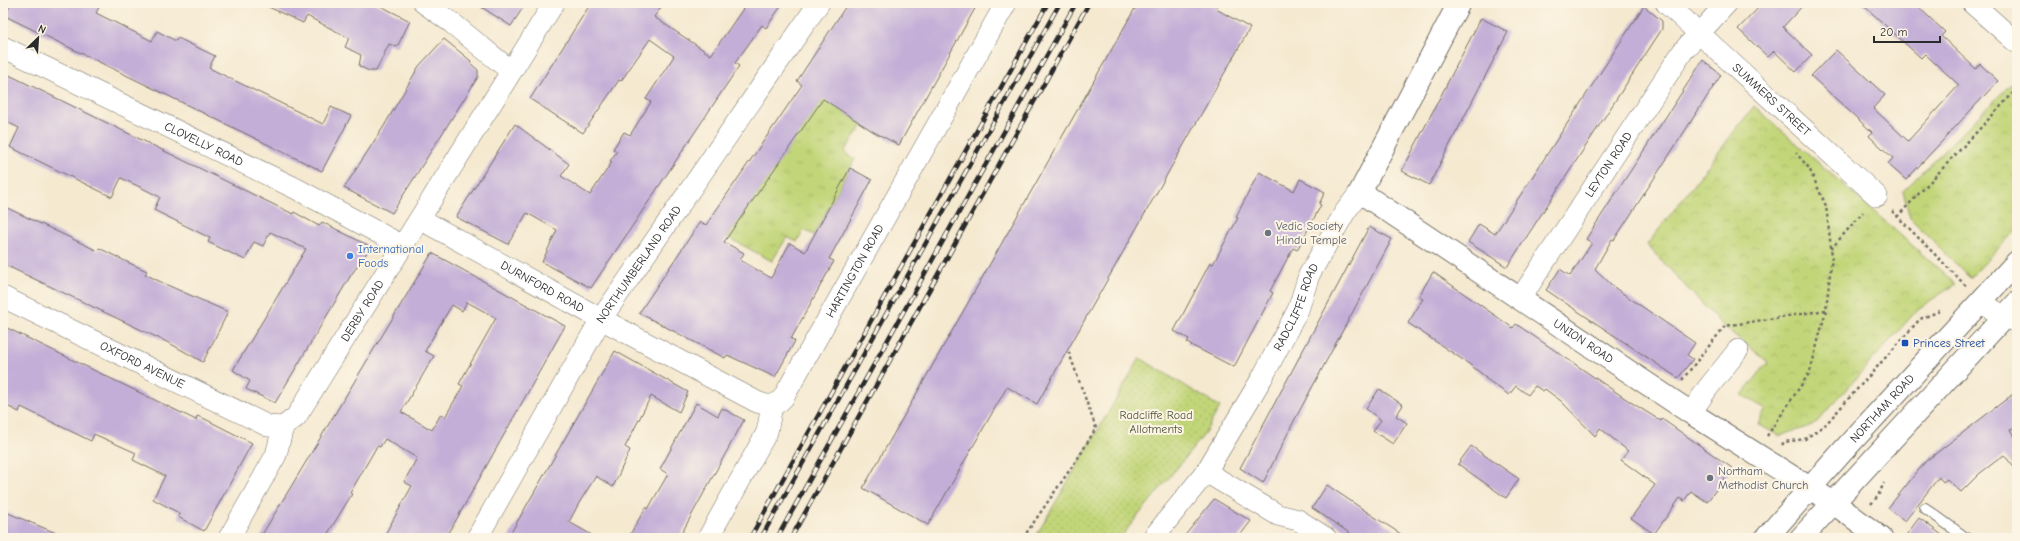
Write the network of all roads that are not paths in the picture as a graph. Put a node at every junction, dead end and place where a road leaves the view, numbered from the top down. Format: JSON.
{"nodes":[{"id":1,"x":424,"y":3,"type":"edge"},
{"id":2,"x":554,"y":3,"type":"edge"},
{"id":3,"x":819,"y":3,"type":"edge"},
{"id":4,"x":1006,"y":3,"type":"edge"},
{"id":5,"x":1459,"y":3,"type":"edge"},
{"id":6,"x":1666,"y":3,"type":"edge"},
{"id":7,"x":1727,"y":3,"type":"edge"},
{"id":8,"x":1972,"y":3,"type":"edge"},
{"id":9,"x":1698,"y":32,"type":"junction"},
{"id":10,"x":2017,"y":43,"type":"edge"},
{"id":11,"x":3,"y":47,"type":"edge"},
{"id":12,"x":511,"y":71,"type":"junction"},
{"id":13,"x":1360,"y":192,"type":"junction"},
{"id":14,"x":1877,"y":196,"type":"road end"},
{"id":15,"x":420,"y":219,"type":"junction"},
{"id":16,"x":403,"y":246,"type":"junction"},
{"id":17,"x":2017,"y":262,"type":"edge"},
{"id":18,"x":1975,"y":295,"type":"junction"},
{"id":19,"x":3,"y":297,"type":"edge"},
{"id":20,"x":1520,"y":298,"type":"junction"},
{"id":21,"x":2013,"y":314,"type":"edge"},
{"id":22,"x":601,"y":319,"type":"junction"},
{"id":23,"x":1738,"y":350,"type":"dead end"},
{"id":24,"x":772,"y":406,"type":"junction"},
{"id":25,"x":1691,"y":413,"type":"junction"},
{"id":26,"x":283,"y":427,"type":"junction"},
{"id":27,"x":1206,"y":472,"type":"junction"},
{"id":28,"x":1809,"y":487,"type":"junction"},
{"id":29,"x":1835,"y":504,"type":"junction"},
{"id":30,"x":1925,"y":508,"type":"dead end"},
{"id":31,"x":229,"y":538,"type":"edge"},
{"id":32,"x":477,"y":538,"type":"edge"},
{"id":33,"x":708,"y":538,"type":"edge"},
{"id":34,"x":1153,"y":538,"type":"edge"},
{"id":35,"x":1326,"y":538,"type":"edge"},
{"id":36,"x":1766,"y":538,"type":"edge"},
{"id":37,"x":1801,"y":538,"type":"edge"},
{"id":38,"x":1881,"y":538,"type":"edge"},
{"id":39,"x":1966,"y":538,"type":"edge"}],
"edges":[{"from":1,"to":12,"type":"street"},
{"from":2,"to":12,"type":"street","name":"DERBY ROAD"},
{"from":3,"to":22,"type":"street","name":"NORTHUMBERLAND ROAD"},
{"from":4,"to":24,"type":"street","name":"HARTINGTON ROAD"},
{"from":5,"to":13,"type":"street","name":"RADCLIFFE ROAD"},
{"from":6,"to":9,"type":"street","name":"SUMMERS STREET"},
{"from":7,"to":9,"type":"street","name":"LEYTON ROAD"},
{"from":8,"to":10,"type":"street"},
{"from":9,"to":14,"type":"street","name":"SUMMERS STREET"},
{"from":9,"to":20,"type":"street","name":"LEYTON ROAD"},
{"from":11,"to":16,"type":"street","name":"CLOVELLY ROAD"},
{"from":12,"to":15,"type":"street","name":"DERBY ROAD"},
{"from":13,"to":20,"type":"street","name":"UNION ROAD"},
{"from":13,"to":27,"type":"street","name":"RADCLIFFE ROAD"},
{"from":15,"to":16,"type":"street","name":"DERBY ROAD"},
{"from":15,"to":22,"type":"street","name":"DURNFORD ROAD"},
{"from":16,"to":26,"type":"street","name":"DERBY ROAD"},
{"from":17,"to":18,"type":"street","name":"NORTHAM ROAD"},
{"from":18,"to":21,"type":"street"},
{"from":18,"to":28,"type":"street","name":"NORTHAM ROAD"},
{"from":19,"to":26,"type":"street","name":"OXFORD AVENUE"},
{"from":20,"to":25,"type":"street","name":"UNION ROAD"},
{"from":21,"to":29,"type":"street"},
{"from":22,"to":24,"type":"street","name":"DURNFORD ROAD"},
{"from":22,"to":32,"type":"street","name":"NORTHUMBERLAND ROAD"},
{"from":23,"to":25,"type":"street"},
{"from":24,"to":33,"type":"street"},
{"from":25,"to":28,"type":"street","name":"UNION ROAD"},
{"from":26,"to":31,"type":"street"},
{"from":27,"to":34,"type":"street","name":"RADCLIFFE ROAD"},
{"from":27,"to":35,"type":"street"},
{"from":28,"to":29,"type":"street","name":"UNION ROAD"},
{"from":28,"to":36,"type":"street","name":"NORTHAM ROAD"},
{"from":29,"to":37,"type":"street"},
{"from":29,"to":38,"type":"street"},
{"from":30,"to":39,"type":"lane"}]}
